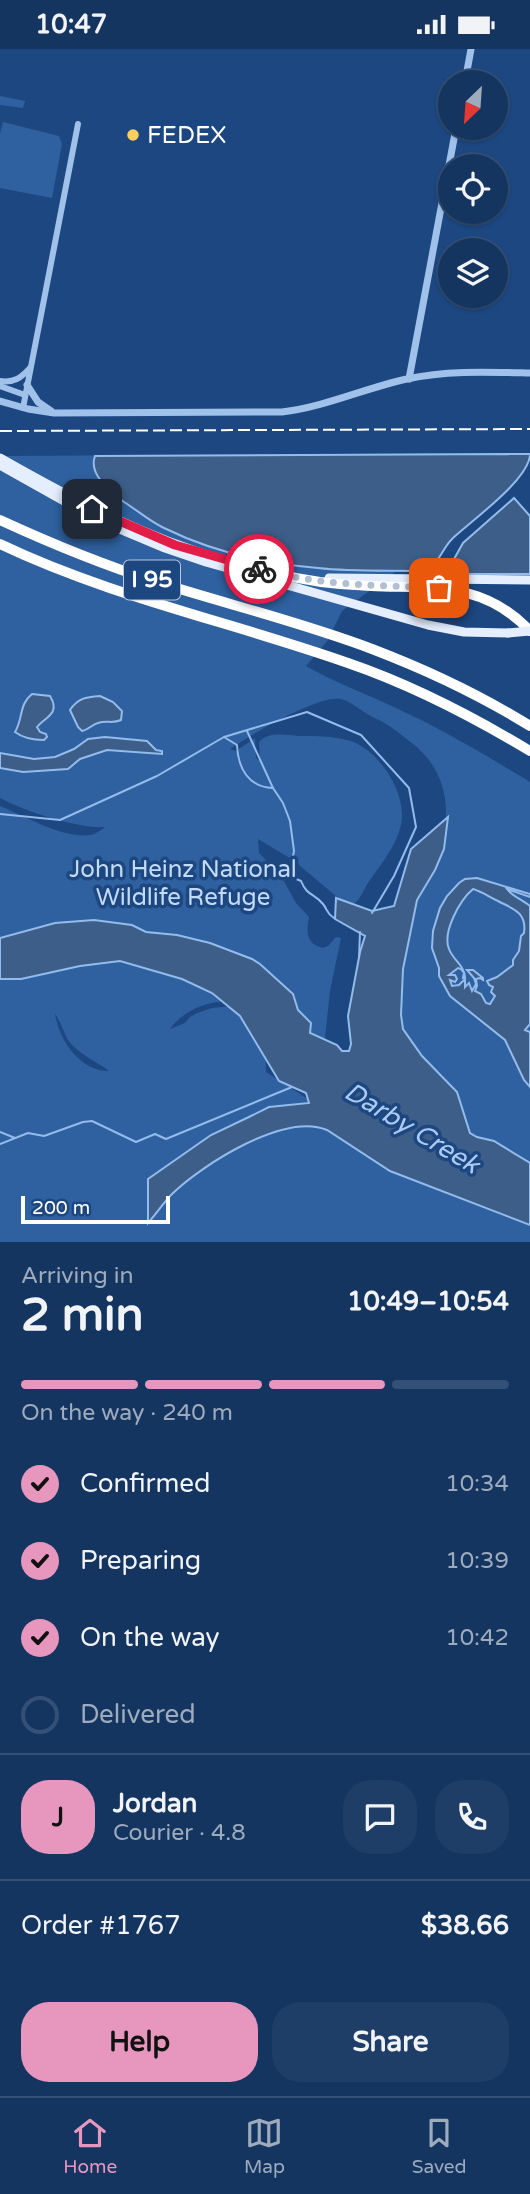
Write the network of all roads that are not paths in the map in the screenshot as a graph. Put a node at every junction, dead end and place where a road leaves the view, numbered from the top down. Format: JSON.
{"nodes":[{"id":1,"x":471,"y":49,"type":"edge"},
{"id":2,"x":467,"y":70,"type":"edge"},
{"id":3,"x":78,"y":124,"type":"dead end"},
{"id":4,"x":454,"y":140,"type":"edge"},
{"id":5,"x":31,"y":366,"type":"junction"},
{"id":6,"x":530,"y":373,"type":"edge"},
{"id":7,"x":409,"y":379,"type":"junction"},
{"id":8,"x":0,"y":384,"type":"edge"},
{"id":9,"x":27,"y":385,"type":"junction"},
{"id":10,"x":25,"y":395,"type":"junction"},
{"id":11,"x":0,"y":401,"type":"edge"},
{"id":12,"x":23,"y":408,"type":"junction"},
{"id":13,"x":54,"y":413,"type":"junction"},
{"id":14,"x":0,"y":458,"type":"edge"},
{"id":15,"x":0,"y":465,"type":"edge"},
{"id":16,"x":0,"y":520,"type":"edge"},
{"id":17,"x":0,"y":544,"type":"edge"},
{"id":18,"x":266,"y":575,"type":"junction"},
{"id":19,"x":530,"y":580,"type":"edge"},
{"id":20,"x":530,"y":631,"type":"edge"},
{"id":21,"x":530,"y":726,"type":"edge"},
{"id":22,"x":530,"y":751,"type":"edge"}],
"edges":[{"from":1,"to":2,"type":"street"},
{"from":3,"to":5,"type":"street"},
{"from":4,"to":7,"type":"street"},
{"from":5,"to":8,"type":"street"},
{"from":5,"to":9,"type":"street"},
{"from":6,"to":7,"type":"street"},
{"from":7,"to":13,"type":"street"},
{"from":8,"to":10,"type":"street"},
{"from":9,"to":10,"type":"street"},
{"from":9,"to":13,"type":"street"},
{"from":10,"to":12,"type":"street"},
{"from":11,"to":12,"type":"street"},
{"from":12,"to":13,"type":"street"},
{"from":14,"to":18,"type":"main road"},
{"from":15,"to":18,"type":"main road"},
{"from":16,"to":21,"type":"highway","number":"I 95"},
{"from":17,"to":22,"type":"highway","number":"I 95"},
{"from":18,"to":19,"type":"main road"},
{"from":18,"to":20,"type":"main road","bridge":true},
{"from":18,"to":20,"type":"highway"}]}
